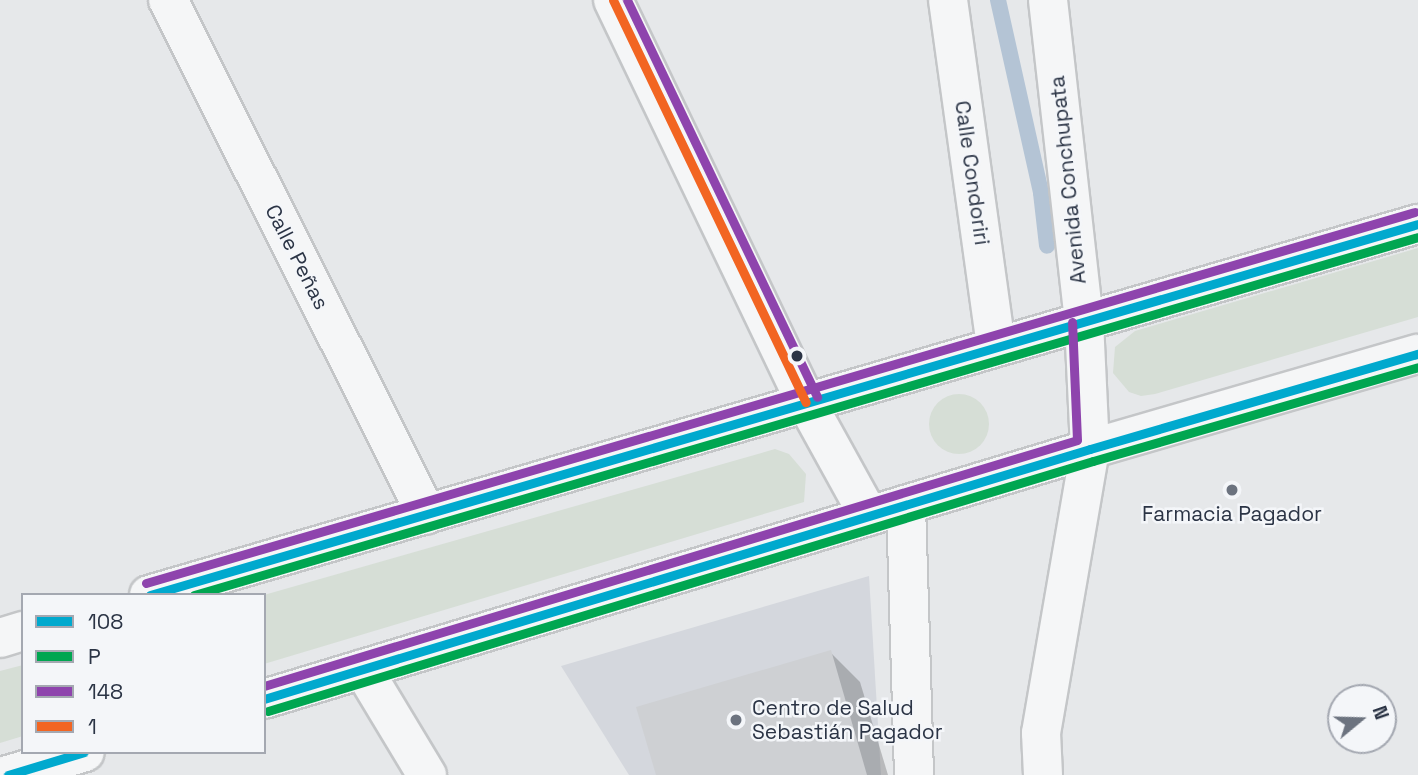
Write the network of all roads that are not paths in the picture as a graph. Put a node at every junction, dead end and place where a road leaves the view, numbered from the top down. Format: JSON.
{"nodes":[{"id":1,"x":168,"y":0,"type":"edge"},
{"id":2,"x":613,"y":0,"type":"edge"},
{"id":3,"x":948,"y":0,"type":"edge"},
{"id":4,"x":1048,"y":0,"type":"edge"},
{"id":5,"x":1418,"y":224,"type":"edge"},
{"id":6,"x":1084,"y":321,"type":"junction"},
{"id":7,"x":996,"y":347,"type":"junction"},
{"id":8,"x":1418,"y":354,"type":"edge"},
{"id":9,"x":806,"y":402,"type":"junction"},
{"id":10,"x":1090,"y":449,"type":"junction"},
{"id":11,"x":906,"y":505,"type":"junction"},
{"id":12,"x":426,"y":515,"type":"junction"},
{"id":13,"x":869,"y":516,"type":"junction"},
{"id":14,"x":156,"y":593,"type":"edge"},
{"id":15,"x":21,"y":632,"type":"edge"},
{"id":16,"x":0,"y":638,"type":"edge"},
{"id":17,"x":363,"y":669,"type":"junction"},
{"id":18,"x":266,"y":698,"type":"edge"},
{"id":19,"x":78,"y":754,"type":"edge"},
{"id":20,"x":8,"y":775,"type":"edge"},
{"id":21,"x":427,"y":775,"type":"edge"},
{"id":22,"x":914,"y":775,"type":"edge"},
{"id":23,"x":1043,"y":775,"type":"edge"}],
"edges":[{"from":1,"to":12,"type":"street","name":"Calle Peñas"},
{"from":2,"to":9,"type":"street"},
{"from":3,"to":7,"type":"street","name":"Calle Condoriri"},
{"from":4,"to":6,"type":"street","name":"Avenida Conchupata"},
{"from":5,"to":6,"type":"street"},
{"from":6,"to":7,"type":"street"},
{"from":6,"to":10,"type":"street","name":"Avenida Conchupata"},
{"from":7,"to":9,"type":"street"},
{"from":8,"to":10,"type":"street"},
{"from":9,"to":12,"type":"street"},
{"from":9,"to":13,"type":"street"},
{"from":10,"to":11,"type":"street"},
{"from":10,"to":23,"type":"street","name":"Avenida Conchupata"},
{"from":11,"to":13,"type":"street"},
{"from":11,"to":22,"type":"street"},
{"from":12,"to":14,"type":"street"},
{"from":13,"to":17,"type":"street"},
{"from":15,"to":16,"type":"street"},
{"from":17,"to":18,"type":"street"},
{"from":17,"to":21,"type":"street"},
{"from":19,"to":20,"type":"street"}]}
